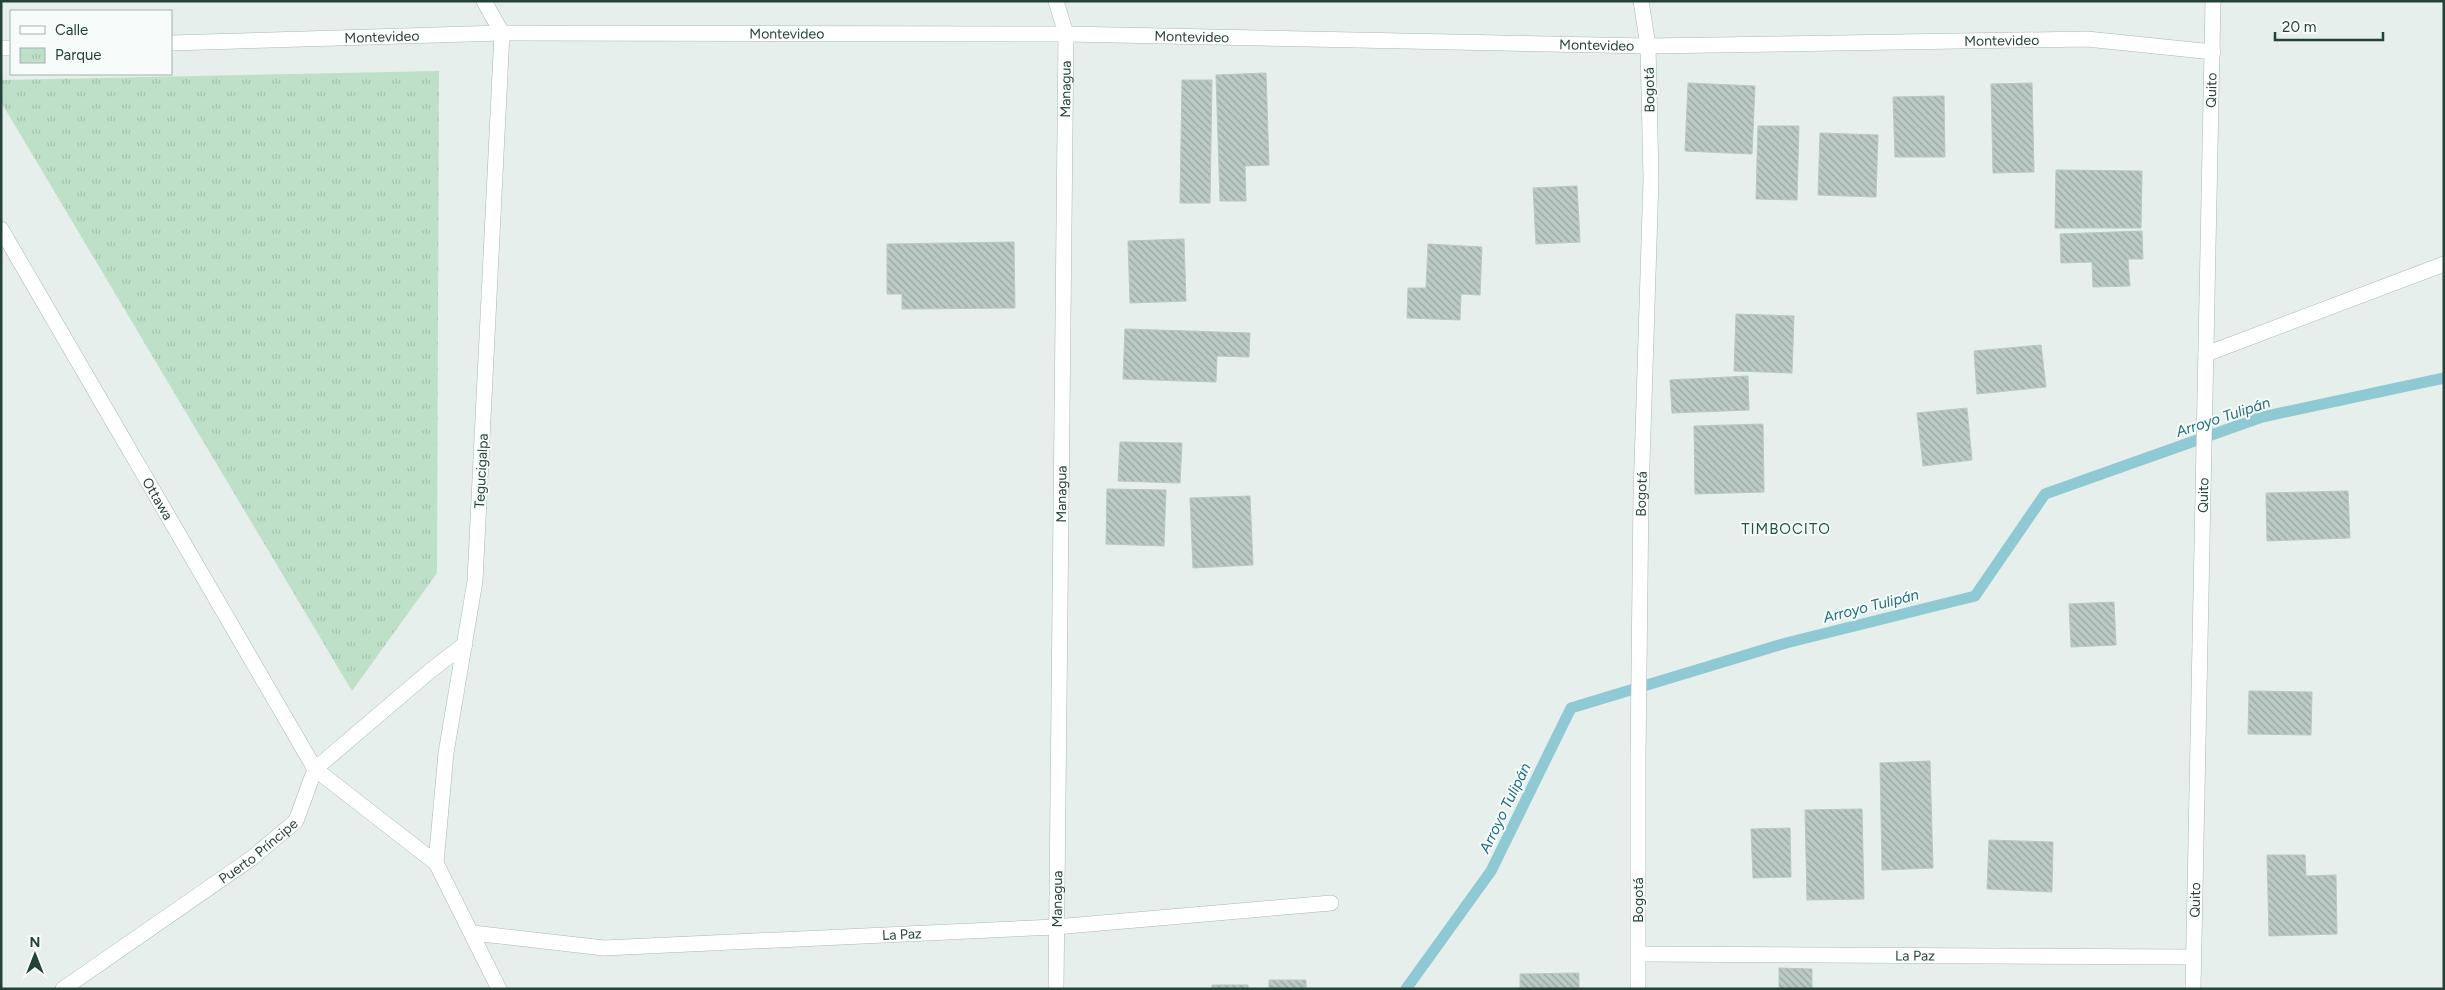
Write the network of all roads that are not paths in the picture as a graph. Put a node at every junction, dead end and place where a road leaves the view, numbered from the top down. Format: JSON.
{"nodes":[{"id":1,"x":484,"y":1,"type":"edge"},
{"id":2,"x":1056,"y":1,"type":"edge"},
{"id":3,"x":1641,"y":1,"type":"edge"},
{"id":4,"x":2214,"y":1,"type":"edge"},
{"id":5,"x":502,"y":33,"type":"junction"},
{"id":6,"x":1066,"y":34,"type":"junction"},
{"id":7,"x":172,"y":43,"type":"edge"},
{"id":8,"x":1648,"y":46,"type":"junction"},
{"id":9,"x":2213,"y":52,"type":"junction"},
{"id":10,"x":1,"y":229,"type":"edge"},
{"id":11,"x":2444,"y":264,"type":"edge"},
{"id":12,"x":2206,"y":354,"type":"junction"},
{"id":13,"x":465,"y":644,"type":"junction"},
{"id":14,"x":315,"y":769,"type":"junction"},
{"id":15,"x":436,"y":863,"type":"junction"},
{"id":16,"x":1330,"y":903,"type":"dead end"},
{"id":17,"x":1055,"y":927,"type":"junction"},
{"id":18,"x":473,"y":933,"type":"junction"},
{"id":19,"x":1639,"y":954,"type":"junction"},
{"id":20,"x":2193,"y":956,"type":"junction"},
{"id":21,"x":63,"y":989,"type":"edge"},
{"id":22,"x":499,"y":989,"type":"edge"},
{"id":23,"x":1056,"y":989,"type":"edge"},
{"id":24,"x":1638,"y":989,"type":"edge"},
{"id":25,"x":2193,"y":989,"type":"edge"}],
"edges":[{"from":1,"to":5,"type":"street"},
{"from":2,"to":6,"type":"street","name":"Managua"},
{"from":3,"to":8,"type":"street","name":"Bogotá"},
{"from":4,"to":9,"type":"street","name":"Quito"},
{"from":5,"to":6,"type":"street","name":"Montevideo"},
{"from":5,"to":7,"type":"street","name":"Montevideo"},
{"from":5,"to":13,"type":"street","name":"Tegucigalpa"},
{"from":6,"to":8,"type":"street","name":"Montevideo"},
{"from":6,"to":17,"type":"street","name":"Managua"},
{"from":8,"to":9,"type":"street","name":"Montevideo"},
{"from":8,"to":19,"type":"street","name":"Bogotá"},
{"from":9,"to":12,"type":"street","name":"Quito"},
{"from":10,"to":14,"type":"street","name":"Ottawa"},
{"from":11,"to":12,"type":"street"},
{"from":12,"to":20,"type":"street","name":"Quito"},
{"from":13,"to":14,"type":"street","name":"Puerto Príncipe"},
{"from":13,"to":15,"type":"street","name":"Tegucigalpa"},
{"from":14,"to":15,"type":"street"},
{"from":14,"to":21,"type":"street","name":"Puerto Príncipe"},
{"from":15,"to":18,"type":"street"},
{"from":16,"to":17,"type":"street","name":"La Paz"},
{"from":17,"to":18,"type":"street","name":"La Paz"},
{"from":17,"to":23,"type":"street","name":"Managua"},
{"from":18,"to":22,"type":"street"},
{"from":19,"to":20,"type":"street","name":"La Paz"},
{"from":19,"to":24,"type":"street","name":"Bogotá"},
{"from":20,"to":25,"type":"street","name":"Quito"}]}
